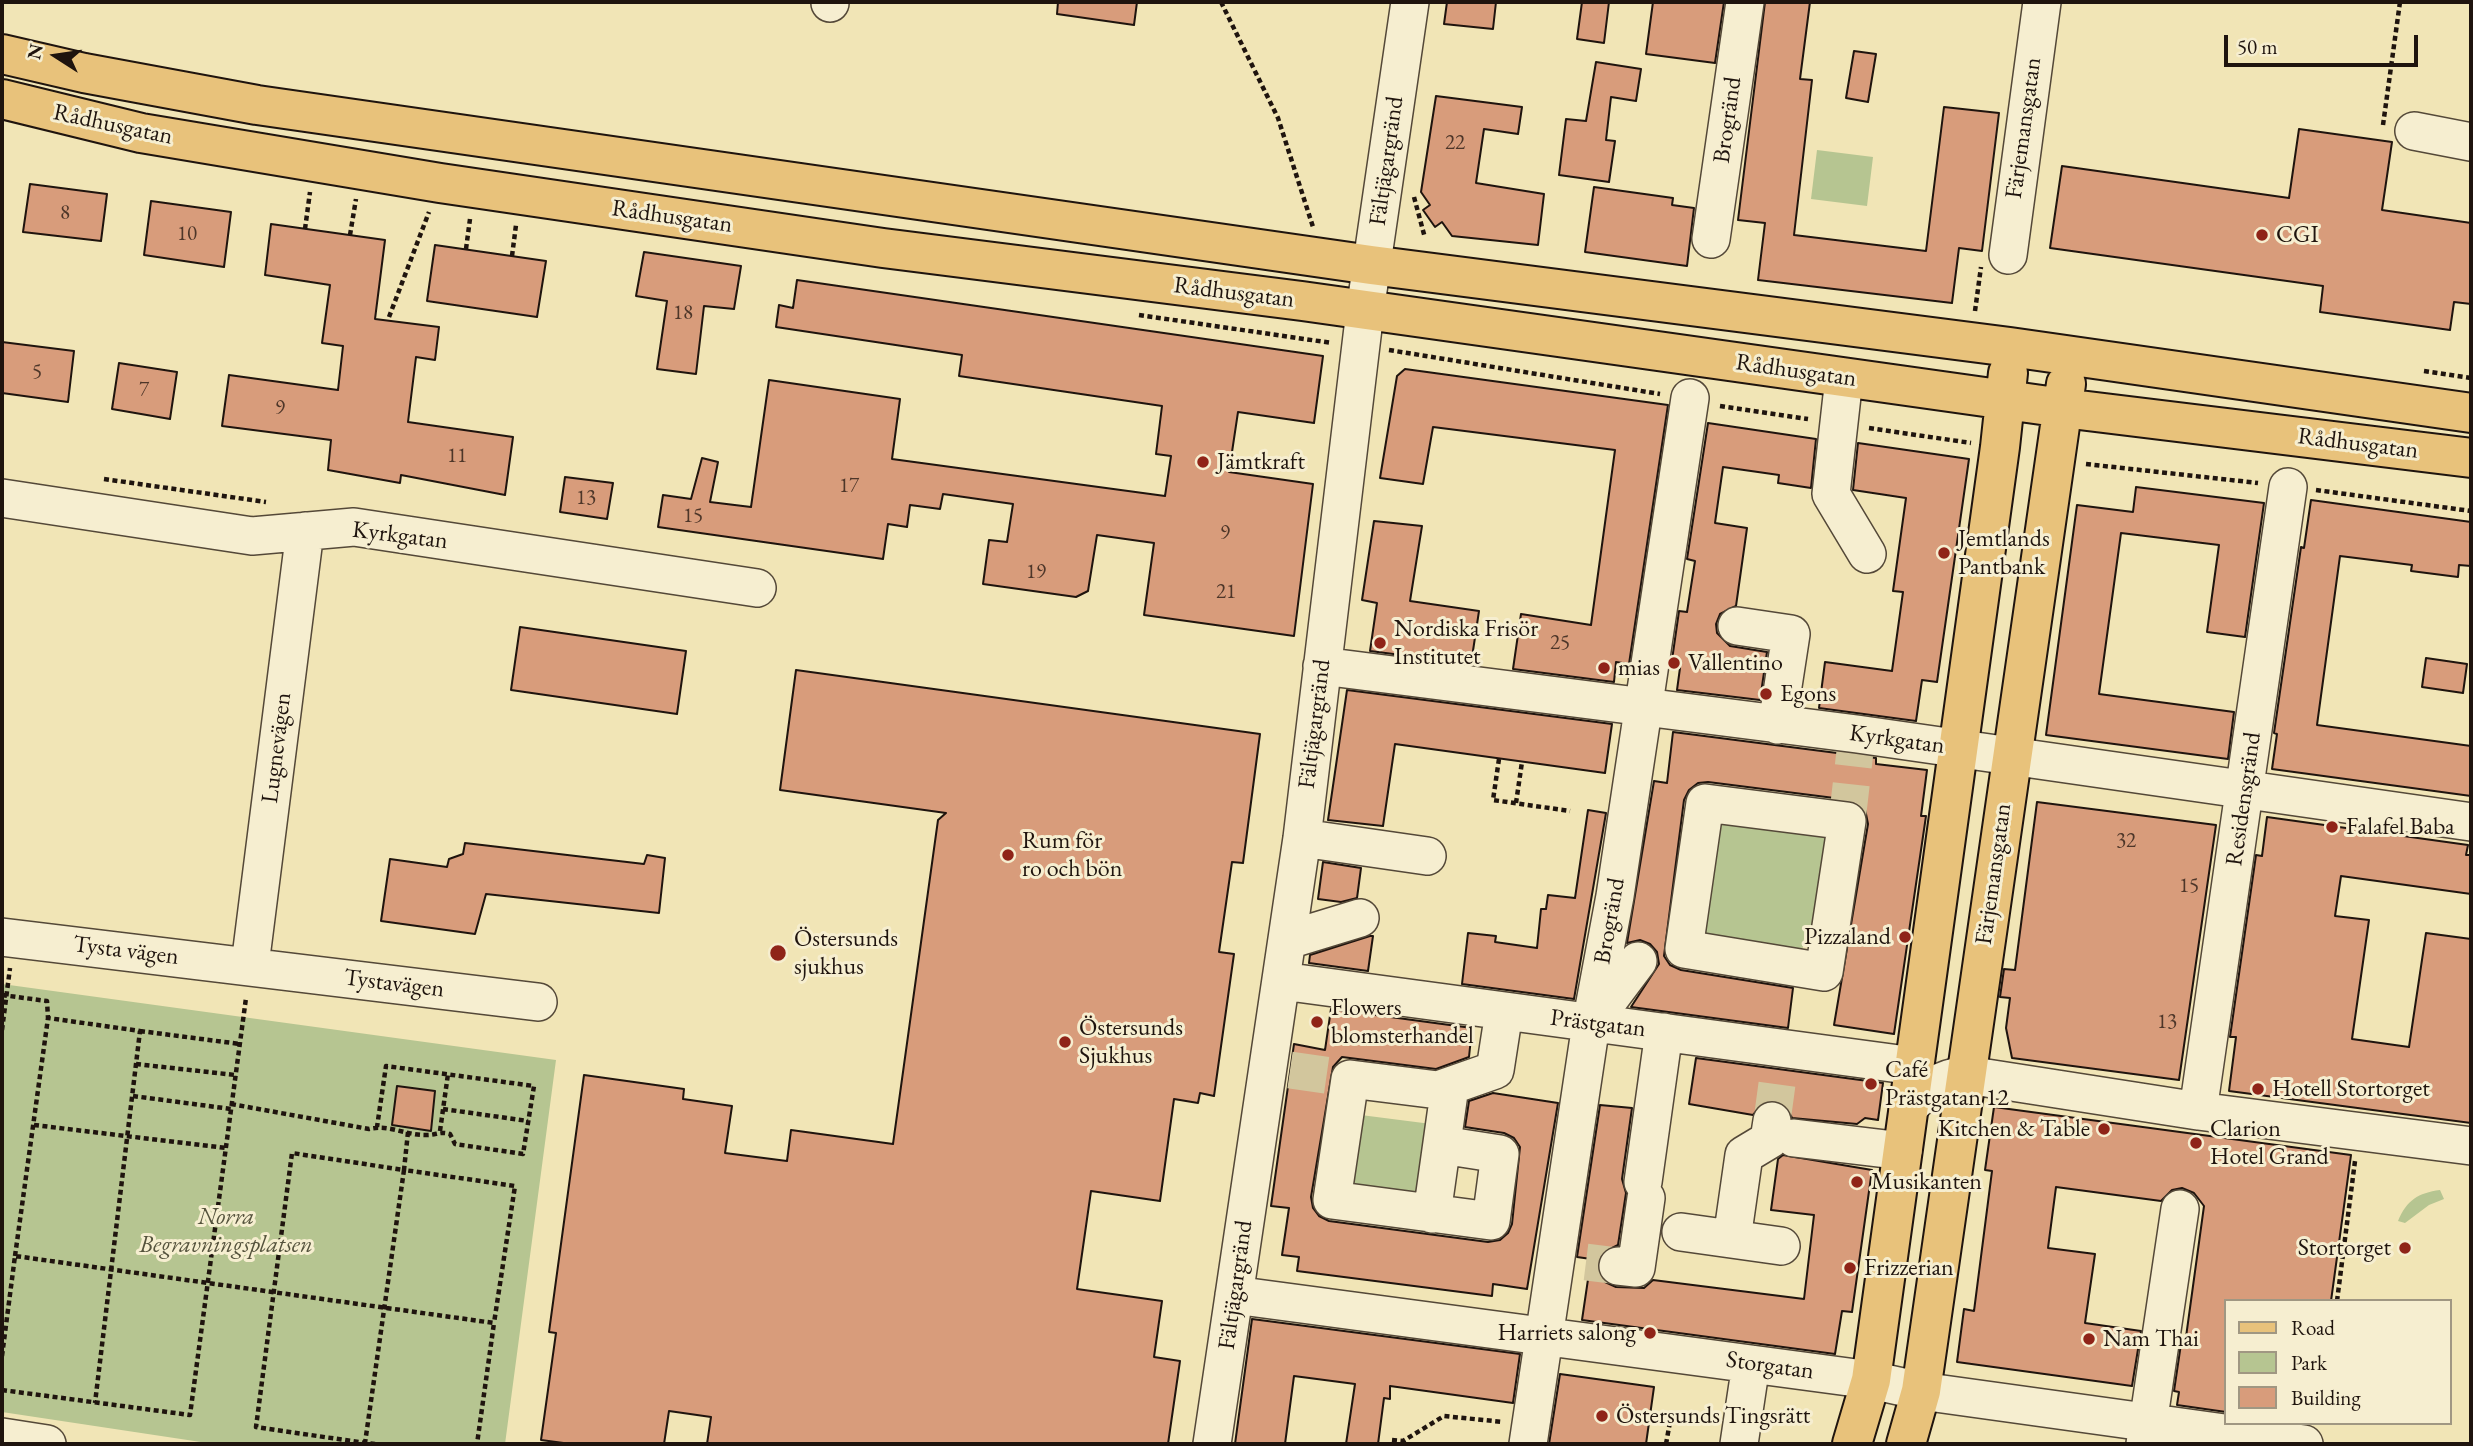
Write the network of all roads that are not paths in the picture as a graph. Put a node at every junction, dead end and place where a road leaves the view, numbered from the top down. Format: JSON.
{"nodes":[{"id":1,"x":1410,"y":2,"type":"edge"},
{"id":2,"x":1745,"y":2,"type":"edge"},
{"id":3,"x":2042,"y":2,"type":"edge"},
{"id":4,"x":2,"y":54,"type":"edge"},
{"id":5,"x":2,"y":99,"type":"edge"},
{"id":6,"x":2414,"y":131,"type":"road end"},
{"id":7,"x":2471,"y":142,"type":"edge"},
{"id":8,"x":1710,"y":239,"type":"dead end"},
{"id":9,"x":2007,"y":255,"type":"dead end"},
{"id":10,"x":1371,"y":265,"type":"junction"},
{"id":11,"x":1363,"y":329,"type":"junction"},
{"id":12,"x":2010,"y":347,"type":"junction"},
{"id":13,"x":2069,"y":357,"type":"junction"},
{"id":14,"x":1844,"y":378,"type":"junction"},
{"id":15,"x":1690,"y":398,"type":"road end"},
{"id":16,"x":2005,"y":399,"type":"junction"},
{"id":17,"x":2063,"y":408,"type":"junction"},
{"id":18,"x":2471,"y":413,"type":"edge"},
{"id":19,"x":2471,"y":458,"type":"edge"},
{"id":20,"x":2288,"y":486,"type":"road end"},
{"id":21,"x":2,"y":498,"type":"edge"},
{"id":22,"x":306,"y":531,"type":"junction"},
{"id":23,"x":1867,"y":554,"type":"dead end"},
{"id":24,"x":757,"y":588,"type":"dead end"},
{"id":25,"x":1737,"y":626,"type":"dead end"},
{"id":26,"x":1322,"y":666,"type":"junction"},
{"id":27,"x":1643,"y":708,"type":"junction"},
{"id":28,"x":1777,"y":724,"type":"junction"},
{"id":29,"x":1958,"y":748,"type":"junction"},
{"id":30,"x":2011,"y":757,"type":"junction"},
{"id":31,"x":2246,"y":790,"type":"junction"},
{"id":32,"x":1847,"y":821,"type":"joint"},
{"id":33,"x":2471,"y":822,"type":"edge"},
{"id":34,"x":1302,"y":838,"type":"junction"},
{"id":35,"x":1427,"y":856,"type":"dead end"},
{"id":36,"x":1360,"y":918,"type":"dead end"},
{"id":37,"x":8,"y":937,"type":"edge"},
{"id":38,"x":1288,"y":940,"type":"junction"},
{"id":39,"x":1638,"y":961,"type":"dead end"},
{"id":40,"x":250,"y":965,"type":"junction"},
{"id":41,"x":1282,"y":981,"type":"junction"},
{"id":42,"x":538,"y":1002,"type":"dead end"},
{"id":43,"x":1504,"y":1012,"type":"junction"},
{"id":44,"x":1591,"y":1024,"type":"junction"},
{"id":45,"x":1664,"y":1032,"type":"junction"},
{"id":46,"x":1914,"y":1066,"type":"junction"},
{"id":47,"x":1967,"y":1074,"type":"junction"},
{"id":48,"x":1450,"y":1086,"type":"junction"},
{"id":49,"x":1908,"y":1108,"type":"junction"},
{"id":50,"x":2198,"y":1111,"type":"junction"},
{"id":51,"x":1442,"y":1145,"type":"junction"},
{"id":52,"x":2471,"y":1146,"type":"edge"},
{"id":53,"x":1903,"y":1151,"type":"junction"},
{"id":54,"x":2180,"y":1209,"type":"dead end"},
{"id":55,"x":1432,"y":1214,"type":"junction"},
{"id":56,"x":1681,"y":1233,"type":"dead end"},
{"id":57,"x":1732,"y":1240,"type":"junction"},
{"id":58,"x":1781,"y":1246,"type":"dead end"},
{"id":59,"x":1587,"y":1262,"type":"junction"},
{"id":60,"x":1234,"y":1295,"type":"junction"},
{"id":61,"x":1546,"y":1336,"type":"junction"},
{"id":62,"x":1751,"y":1364,"type":"junction"},
{"id":63,"x":1871,"y":1380,"type":"junction"},
{"id":64,"x":1921,"y":1391,"type":"junction"},
{"id":65,"x":2147,"y":1434,"type":"edge"},
{"id":66,"x":1529,"y":1435,"type":"edge"},
{"id":67,"x":1212,"y":1444,"type":"edge"},
{"id":68,"x":1739,"y":1444,"type":"edge"},
{"id":69,"x":1852,"y":1444,"type":"edge"},
{"id":70,"x":1906,"y":1444,"type":"edge"},
{"id":71,"x":2304,"y":1444,"type":"edge"}],
"edges":[{"from":1,"to":10,"type":"street","name":"Fältjägargränd"},
{"from":2,"to":8,"type":"street","name":"Brogränd"},
{"from":3,"to":9,"type":"street","name":"Färjemansgatan"},
{"from":4,"to":10,"type":"main road","name":"Rådhusgatan"},
{"from":5,"to":11,"type":"main road","name":"Rådhusgatan"},
{"from":6,"to":7,"type":"street"},
{"from":10,"to":11,"type":"street","name":"Fältjägargränd"},
{"from":10,"to":12,"type":"main road","name":"Rådhusgatan"},
{"from":11,"to":14,"type":"main road","name":"Rådhusgatan"},
{"from":11,"to":26,"type":"street","name":"Fältjägargränd"},
{"from":12,"to":13,"type":"main road","name":"Rådhusgatan"},
{"from":12,"to":16,"type":"main road"},
{"from":13,"to":17,"type":"main road","name":"Färjemansgatan"},
{"from":13,"to":18,"type":"main road","name":"Rådhusgatan"},
{"from":14,"to":16,"type":"main road","name":"Rådhusgatan"},
{"from":14,"to":23,"type":"street"},
{"from":15,"to":27,"type":"street","name":"Brogränd"},
{"from":16,"to":17,"type":"main road","name":"Rådhusgatan"},
{"from":16,"to":29,"type":"main road"},
{"from":17,"to":19,"type":"main road","name":"Rådhusgatan"},
{"from":17,"to":30,"type":"main road","name":"Färjemansgatan"},
{"from":20,"to":31,"type":"street","name":"Residensgränd"},
{"from":21,"to":22,"type":"street","name":"Kyrkgatan"},
{"from":22,"to":24,"type":"street","name":"Kyrkgatan"},
{"from":22,"to":40,"type":"street","name":"Lugnevägen"},
{"from":25,"to":28,"type":"street"},
{"from":26,"to":27,"type":"street","name":"Kyrkgatan"},
{"from":26,"to":34,"type":"street","name":"Fältjägargränd"},
{"from":27,"to":28,"type":"street","name":"Kyrkgatan"},
{"from":27,"to":44,"type":"street","name":"Brogränd"},
{"from":28,"to":29,"type":"street","name":"Kyrkgatan"},
{"from":29,"to":30,"type":"street","name":"Kyrkgatan"},
{"from":29,"to":46,"type":"main road"},
{"from":30,"to":31,"type":"street","name":"Kyrkgatan"},
{"from":30,"to":47,"type":"main road","name":"Färjemansgatan"},
{"from":31,"to":33,"type":"street","name":"Kyrkgatan"},
{"from":31,"to":50,"type":"street","name":"Residensgränd"},
{"from":32,"to":32,"type":"street"},
{"from":34,"to":35,"type":"street"},
{"from":34,"to":38,"type":"street","name":"Fältjägargränd"},
{"from":36,"to":38,"type":"street"},
{"from":37,"to":40,"type":"street","name":"Tysta vägen"},
{"from":38,"to":41,"type":"street","name":"Fältjägargränd"},
{"from":39,"to":44,"type":"street"},
{"from":40,"to":42,"type":"street","name":"Tystavägen"},
{"from":41,"to":43,"type":"street","name":"Prästgatan"},
{"from":41,"to":60,"type":"street","name":"Fältjägargränd"},
{"from":43,"to":44,"type":"street","name":"Prästgatan"},
{"from":43,"to":48,"type":"street"},
{"from":44,"to":45,"type":"street","name":"Prästgatan"},
{"from":44,"to":59,"type":"street","name":"Brogränd"},
{"from":45,"to":46,"type":"street","name":"Prästgatan"},
{"from":45,"to":59,"type":"street"},
{"from":46,"to":49,"type":"main road"},
{"from":47,"to":49,"type":"street"},
{"from":47,"to":50,"type":"street"},
{"from":47,"to":64,"type":"main road","name":"Färjemansgatan"},
{"from":48,"to":51,"type":"street"},
{"from":48,"to":55,"type":"street"},
{"from":49,"to":53,"type":"main road"},
{"from":50,"to":52,"type":"street"},
{"from":51,"to":55,"type":"street"},
{"from":51,"to":55,"type":"street"},
{"from":53,"to":57,"type":"street"},
{"from":53,"to":63,"type":"main road"},
{"from":54,"to":65,"type":"street"},
{"from":56,"to":57,"type":"street"},
{"from":57,"to":58,"type":"street"},
{"from":59,"to":61,"type":"street","name":"Brogränd"},
{"from":60,"to":61,"type":"street","name":"Storgatan"},
{"from":60,"to":67,"type":"street","name":"Fältjägargränd"},
{"from":61,"to":62,"type":"street","name":"Storgatan"},
{"from":61,"to":66,"type":"street","name":"Brogränd"},
{"from":62,"to":63,"type":"street","name":"Storgatan"},
{"from":62,"to":68,"type":"street"},
{"from":63,"to":64,"type":"street","name":"Storgatan"},
{"from":63,"to":69,"type":"main road"},
{"from":64,"to":65,"type":"street","name":"Storgatan"},
{"from":64,"to":70,"type":"main road","name":"Färjemansgatan"},
{"from":65,"to":71,"type":"street","name":"Storgatan"}]}
